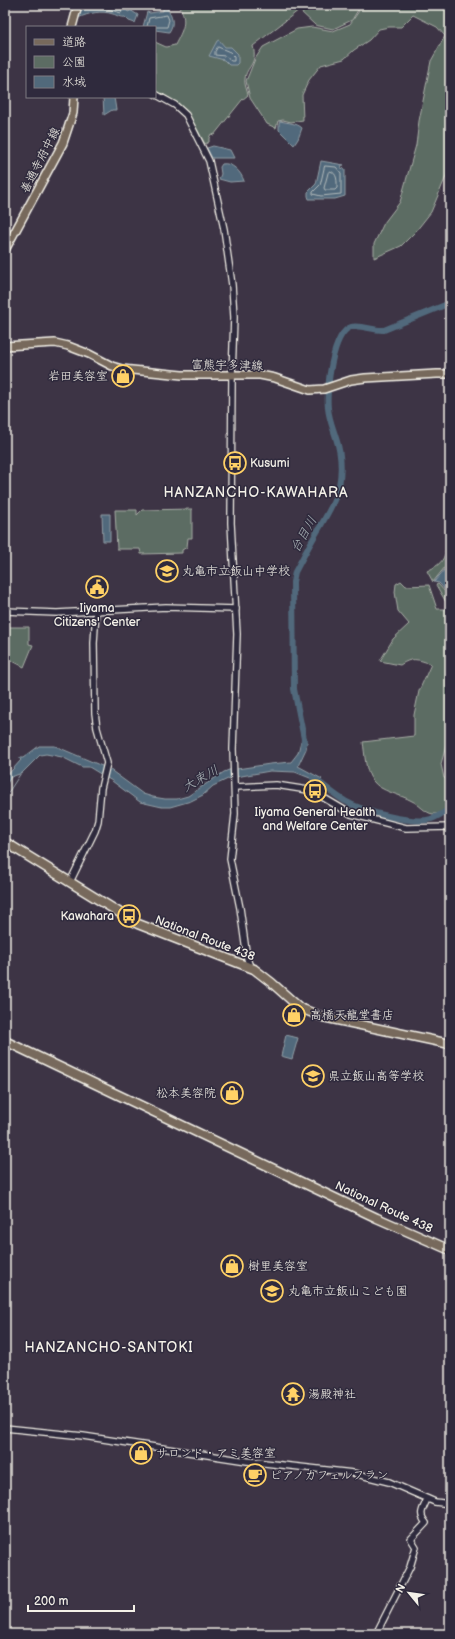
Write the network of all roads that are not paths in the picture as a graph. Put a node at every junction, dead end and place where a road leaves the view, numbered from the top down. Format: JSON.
{"nodes":[{"id":1,"x":78,"y":5,"type":"edge"},
{"id":2,"x":72,"y":26,"type":"edge"},
{"id":3,"x":156,"y":95,"type":"edge"},
{"id":4,"x":74,"y":98,"type":"edge"},
{"id":5,"x":5,"y":250,"type":"edge"},
{"id":6,"x":5,"y":346,"type":"edge"},
{"id":7,"x":450,"y":374,"type":"edge"},
{"id":8,"x":232,"y":376,"type":"junction"},
{"id":9,"x":236,"y":609,"type":"junction"},
{"id":10,"x":5,"y":611,"type":"edge"},
{"id":11,"x":96,"y":611,"type":"junction"},
{"id":12,"x":235,"y":787,"type":"junction"},
{"id":13,"x":450,"y":827,"type":"edge"},
{"id":14,"x":5,"y":842,"type":"edge"},
{"id":15,"x":70,"y":882,"type":"junction"},
{"id":16,"x":250,"y":967,"type":"junction"},
{"id":17,"x":5,"y":1041,"type":"edge"},
{"id":18,"x":450,"y":1044,"type":"edge"},
{"id":19,"x":5,"y":1046,"type":"edge"},
{"id":20,"x":450,"y":1250,"type":"edge"},
{"id":21,"x":450,"y":1254,"type":"edge"},
{"id":22,"x":5,"y":1428,"type":"edge"},
{"id":23,"x":427,"y":1499,"type":"junction"},
{"id":24,"x":450,"y":1504,"type":"edge"},
{"id":25,"x":376,"y":1634,"type":"edge"}],
"edges":[{"from":1,"to":2,"type":"main road"},
{"from":3,"to":8,"type":"street"},
{"from":4,"to":5,"type":"main road","name":"善通寺府中線"},
{"from":6,"to":8,"type":"main road","name":"富熊宇多津線"},
{"from":7,"to":8,"type":"main road","name":"富熊宇多津線"},
{"from":8,"to":9,"type":"street"},
{"from":9,"to":11,"type":"street"},
{"from":9,"to":12,"type":"street"},
{"from":10,"to":11,"type":"street"},
{"from":11,"to":15,"type":"street"},
{"from":12,"to":13,"type":"street"},
{"from":12,"to":16,"type":"street"},
{"from":14,"to":15,"type":"highway","name":"National Route 438"},
{"from":15,"to":16,"type":"highway","name":"National Route 438"},
{"from":16,"to":18,"type":"highway","name":"National Route 438"},
{"from":17,"to":20,"type":"highway","name":"National Route 438"},
{"from":19,"to":21,"type":"highway","name":"National Route 438"},
{"from":22,"to":23,"type":"street"},
{"from":23,"to":24,"type":"street"},
{"from":23,"to":25,"type":"street"}]}
